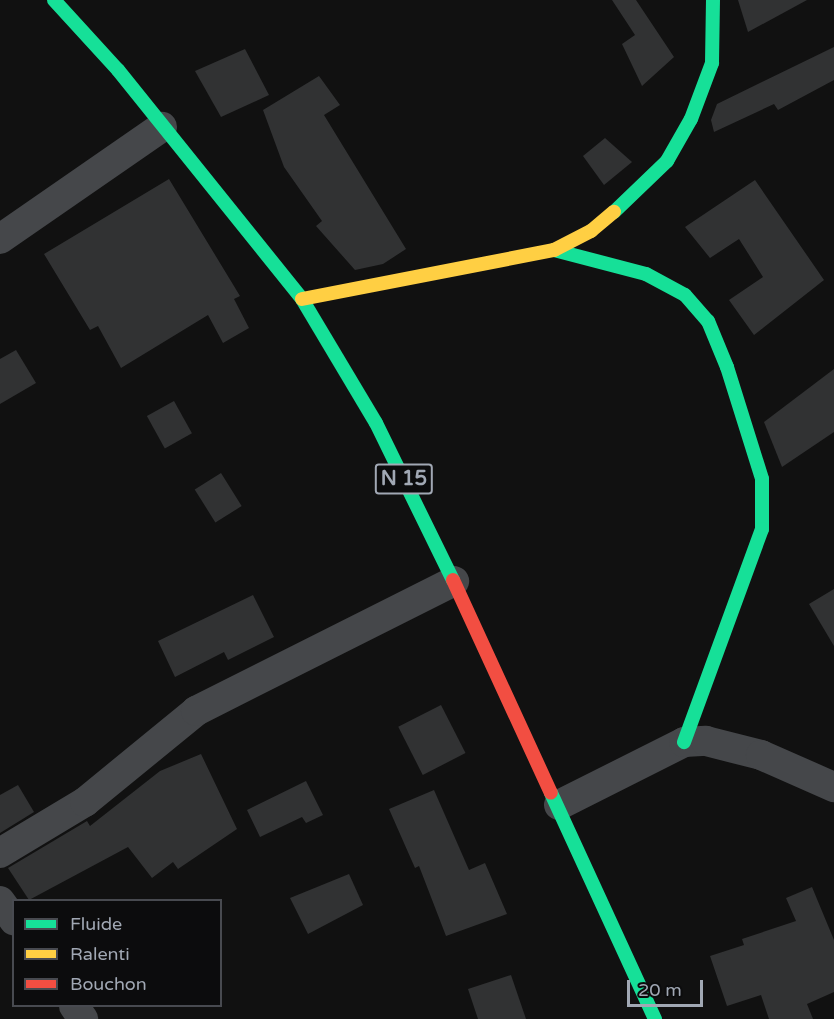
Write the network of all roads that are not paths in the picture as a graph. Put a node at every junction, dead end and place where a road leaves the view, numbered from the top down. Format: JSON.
{"nodes":[{"id":1,"x":54,"y":0,"type":"edge"},
{"id":2,"x":713,"y":0,"type":"edge"},
{"id":3,"x":162,"y":128,"type":"junction"},
{"id":4,"x":0,"y":238,"type":"edge"},
{"id":5,"x":554,"y":250,"type":"junction"},
{"id":6,"x":302,"y":299,"type":"junction"},
{"id":7,"x":454,"y":581,"type":"junction"},
{"id":8,"x":684,"y":742,"type":"junction"},
{"id":9,"x":834,"y":787,"type":"edge"},
{"id":10,"x":559,"y":805,"type":"junction"},
{"id":11,"x":0,"y":853,"type":"edge"},
{"id":12,"x":0,"y":901,"type":"edge"},
{"id":13,"x":12,"y":917,"type":"edge"},
{"id":14,"x":655,"y":1019,"type":"edge"}],
"edges":[{"from":1,"to":3,"type":"main road","number":"N 15"},
{"from":2,"to":5,"type":"main road"},
{"from":3,"to":4,"type":"street"},
{"from":3,"to":6,"type":"main road","number":"N 15"},
{"from":5,"to":6,"type":"main road"},
{"from":5,"to":8,"type":"main road"},
{"from":6,"to":7,"type":"main road","number":"N 15"},
{"from":7,"to":10,"type":"main road","number":"N 15"},
{"from":7,"to":11,"type":"street"},
{"from":8,"to":9,"type":"street"},
{"from":8,"to":10,"type":"street"},
{"from":10,"to":14,"type":"main road","number":"N 15"},
{"from":12,"to":13,"type":"street"}]}
